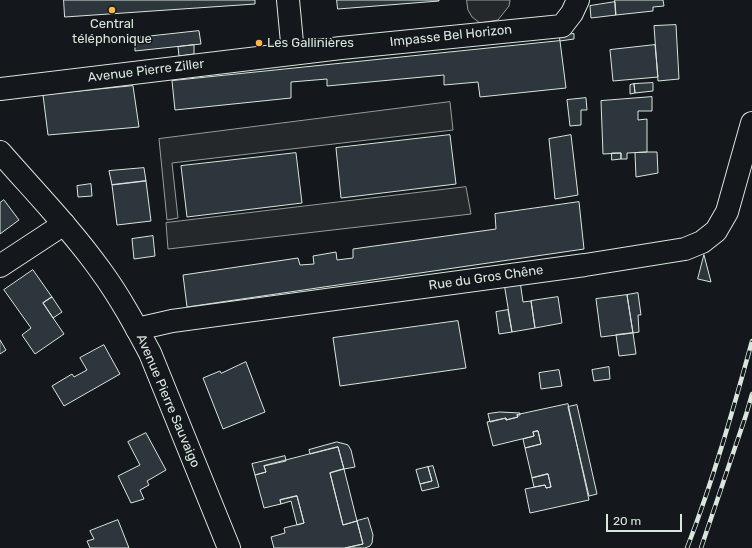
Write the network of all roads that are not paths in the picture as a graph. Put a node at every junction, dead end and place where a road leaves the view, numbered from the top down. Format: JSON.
{"nodes":[{"id":1,"x":288,"y":0,"type":"edge"},
{"id":2,"x":578,"y":0,"type":"edge"},
{"id":3,"x":301,"y":52,"type":"junction"},
{"id":4,"x":0,"y":89,"type":"edge"},
{"id":5,"x":752,"y":123,"type":"edge"},
{"id":6,"x":0,"y":152,"type":"edge"},
{"id":7,"x":64,"y":224,"type":"junction"},
{"id":8,"x":0,"y":266,"type":"edge"},
{"id":9,"x":137,"y":329,"type":"junction"},
{"id":10,"x":229,"y":548,"type":"edge"}],
"edges":[{"from":1,"to":3,"type":"street"},
{"from":2,"to":3,"type":"street","name":"Impasse Bel Horizon"},
{"from":3,"to":4,"type":"street","name":"Avenue Pierre Ziller"},
{"from":5,"to":9,"type":"street","name":"Rue du Gros Chêne"},
{"from":6,"to":7,"type":"street","name":"Avenue Pierre Sauvaigo"},
{"from":7,"to":8,"type":"street"},
{"from":7,"to":9,"type":"street","name":"Avenue Pierre Sauvaigo"},
{"from":9,"to":10,"type":"street","name":"Avenue Pierre Sauvaigo"}]}
